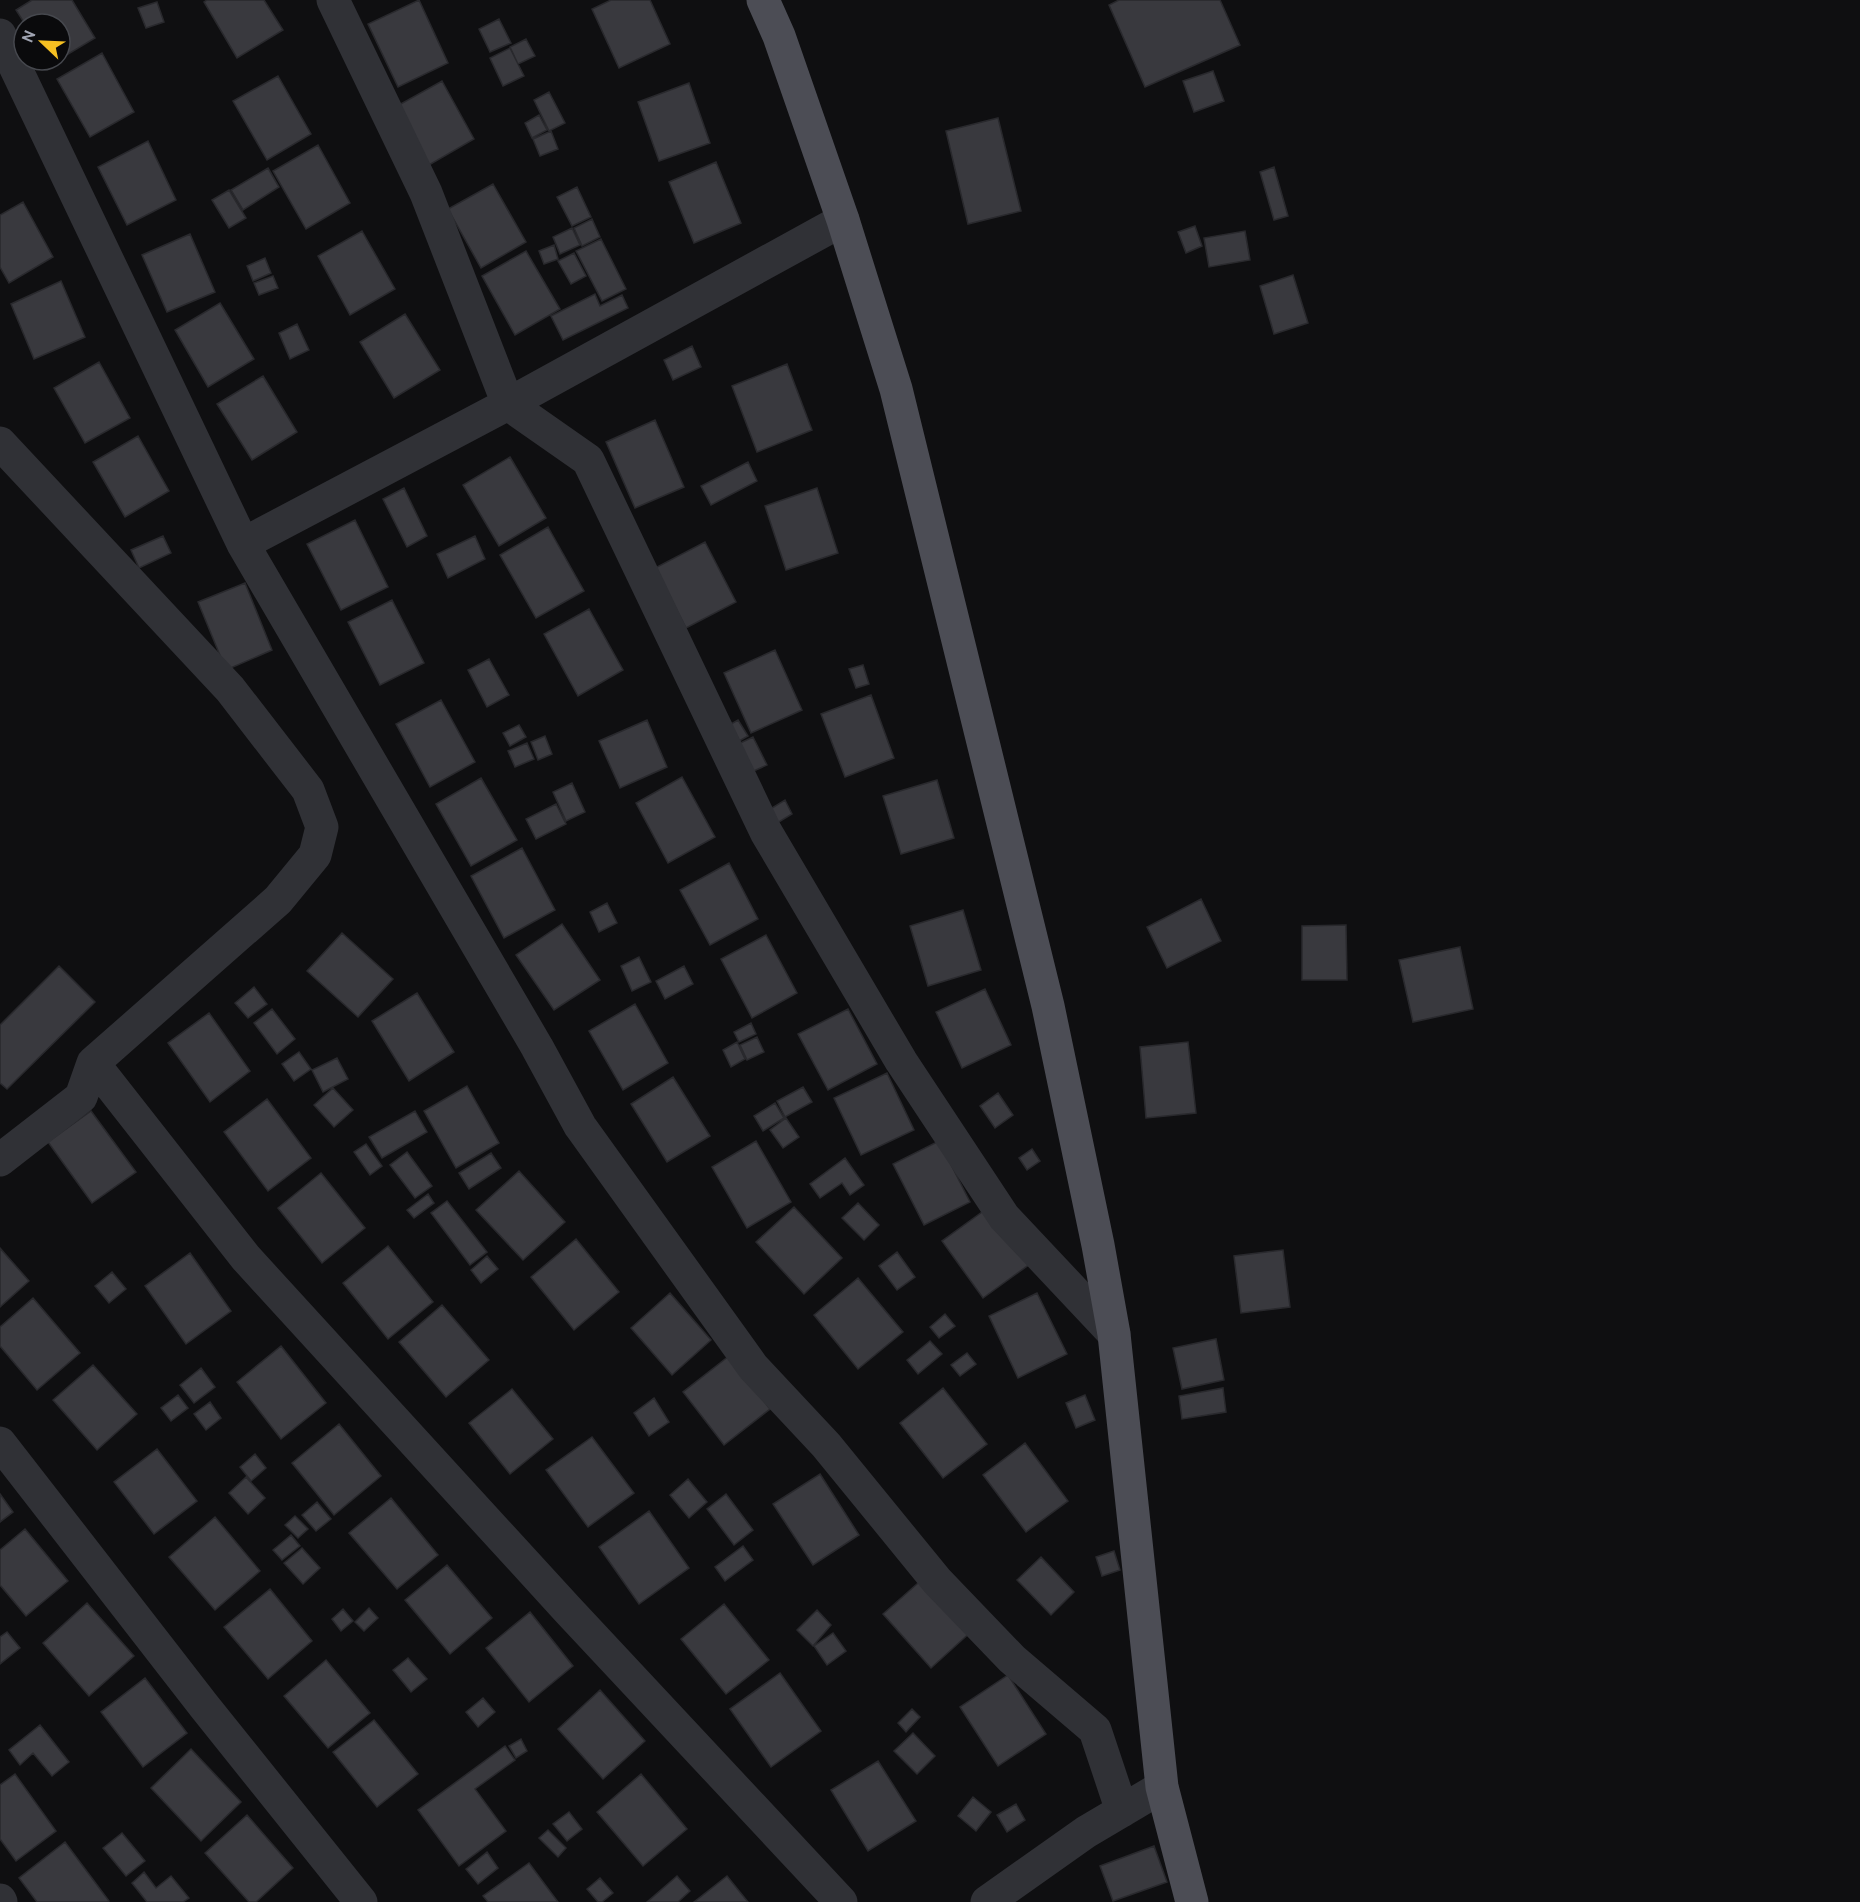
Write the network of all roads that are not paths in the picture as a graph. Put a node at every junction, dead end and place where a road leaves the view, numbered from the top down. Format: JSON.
{"nodes":[{"id":1,"x":333,"y":0,"type":"edge"},
{"id":2,"x":763,"y":0,"type":"edge"},
{"id":3,"x":0,"y":35,"type":"edge"},
{"id":4,"x":843,"y":220,"type":"junction"},
{"id":5,"x":508,"y":404,"type":"junction"},
{"id":6,"x":0,"y":443,"type":"edge"},
{"id":7,"x":243,"y":544,"type":"junction"},
{"id":8,"x":93,"y":1063,"type":"junction"},
{"id":9,"x":0,"y":1160,"type":"edge"},
{"id":10,"x":1114,"y":1334,"type":"junction"},
{"id":11,"x":0,"y":1443,"type":"edge"},
{"id":12,"x":1162,"y":1786,"type":"junction"},
{"id":13,"x":1122,"y":1811,"type":"junction"},
{"id":14,"x":361,"y":1902,"type":"edge"},
{"id":15,"x":841,"y":1902,"type":"edge"},
{"id":16,"x":987,"y":1902,"type":"edge"},
{"id":17,"x":1192,"y":1902,"type":"edge"}],
"edges":[{"from":1,"to":5,"type":"street"},
{"from":2,"to":4,"type":"main road"},
{"from":3,"to":7,"type":"street"},
{"from":4,"to":5,"type":"street"},
{"from":4,"to":10,"type":"main road"},
{"from":5,"to":7,"type":"street"},
{"from":5,"to":10,"type":"street"},
{"from":6,"to":8,"type":"street"},
{"from":7,"to":13,"type":"street"},
{"from":8,"to":9,"type":"street"},
{"from":8,"to":15,"type":"street"},
{"from":10,"to":12,"type":"main road"},
{"from":11,"to":14,"type":"street"},
{"from":12,"to":13,"type":"street"},
{"from":12,"to":17,"type":"main road"},
{"from":13,"to":16,"type":"street"}]}
